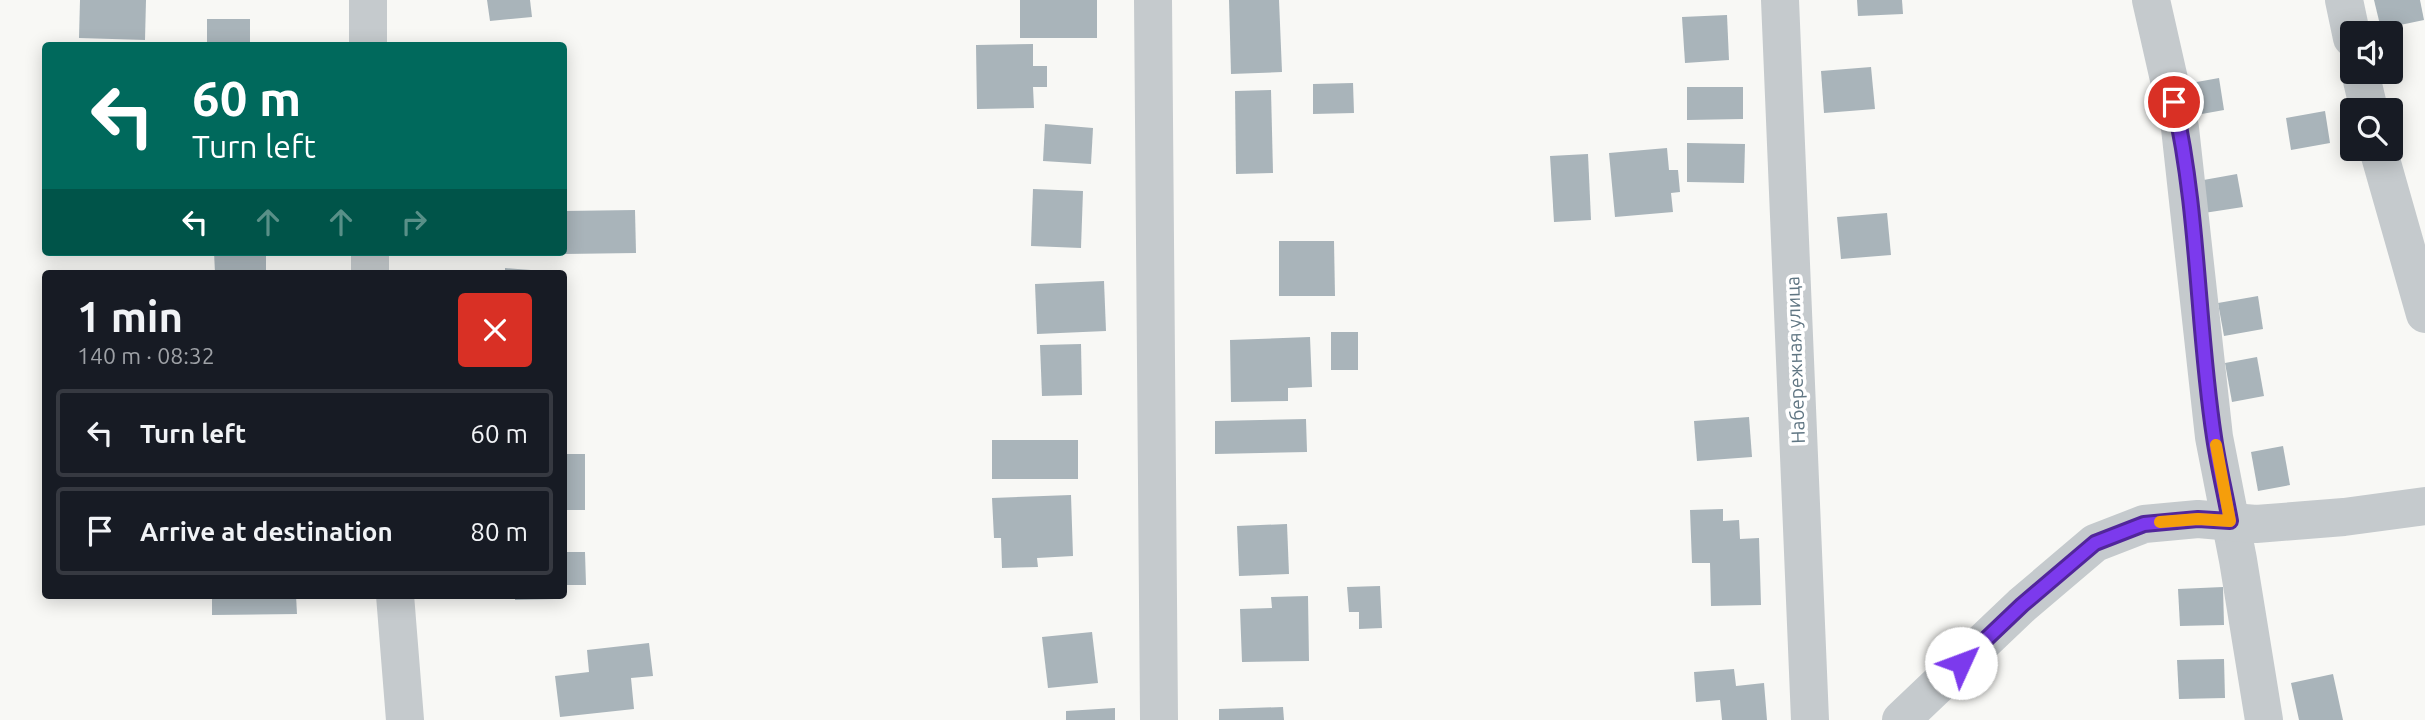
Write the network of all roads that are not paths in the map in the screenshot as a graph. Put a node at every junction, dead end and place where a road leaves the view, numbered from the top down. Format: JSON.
{"nodes":[{"id":1,"x":368,"y":0,"type":"edge"},
{"id":2,"x":1153,"y":0,"type":"edge"},
{"id":3,"x":1780,"y":0,"type":"edge"},
{"id":4,"x":2151,"y":0,"type":"edge"},
{"id":5,"x":2344,"y":0,"type":"edge"},
{"id":6,"x":2348,"y":21,"type":"edge"},
{"id":7,"x":368,"y":42,"type":"edge"},
{"id":8,"x":2381,"y":161,"type":"edge"},
{"id":9,"x":2425,"y":314,"type":"edge"},
{"id":10,"x":2425,"y":506,"type":"edge"},
{"id":11,"x":2230,"y":521,"type":"junction"},
{"id":12,"x":395,"y":599,"type":"edge"},
{"id":13,"x":405,"y":720,"type":"edge"},
{"id":14,"x":1159,"y":720,"type":"edge"},
{"id":15,"x":1810,"y":720,"type":"edge"},
{"id":16,"x":1900,"y":720,"type":"edge"},
{"id":17,"x":2264,"y":720,"type":"edge"}],
"edges":[{"from":1,"to":7,"type":"street"},
{"from":2,"to":14,"type":"street"},
{"from":3,"to":15,"type":"street","name":"Набережная улица"},
{"from":4,"to":11,"type":"street"},
{"from":5,"to":6,"type":"street"},
{"from":8,"to":9,"type":"street"},
{"from":10,"to":11,"type":"street"},
{"from":11,"to":16,"type":"street"},
{"from":11,"to":17,"type":"street"},
{"from":12,"to":13,"type":"street"}]}
